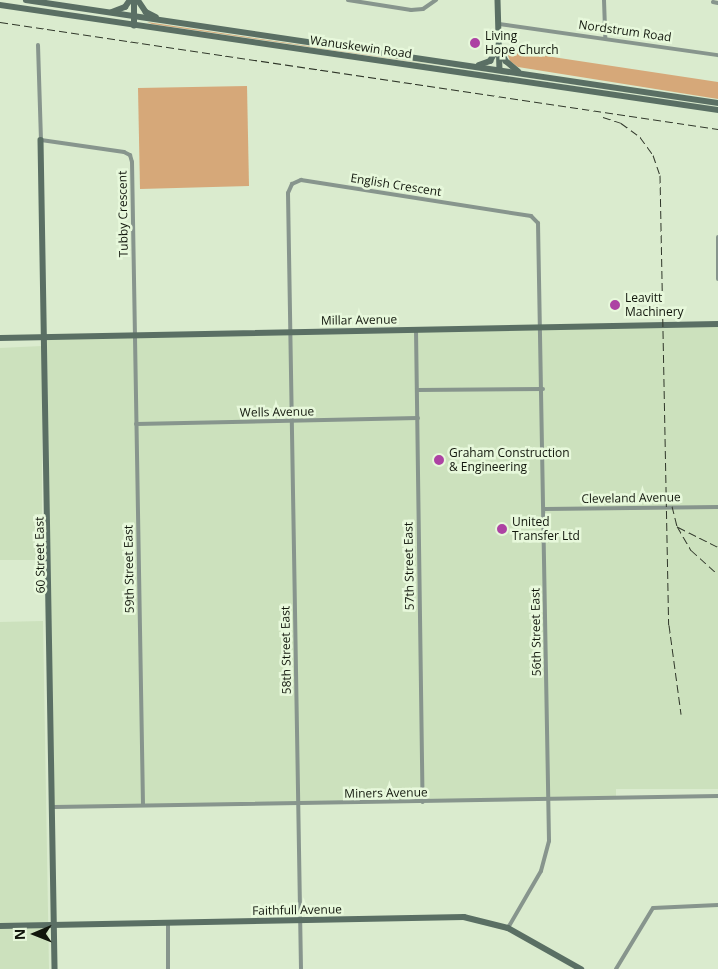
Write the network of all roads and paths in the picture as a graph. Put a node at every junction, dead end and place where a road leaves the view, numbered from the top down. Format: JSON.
{"nodes":[{"id":1,"x":26,"y":0,"type":"edge"},
{"id":2,"x":130,"y":0,"type":"edge"},
{"id":3,"x":134,"y":0,"type":"edge"},
{"id":4,"x":138,"y":0,"type":"edge"},
{"id":5,"x":348,"y":0,"type":"edge"},
{"id":6,"x":436,"y":0,"type":"edge"},
{"id":7,"x":498,"y":0,"type":"edge"},
{"id":8,"x":604,"y":0,"type":"edge"},
{"id":9,"x":0,"y":5,"type":"edge"},
{"id":10,"x":110,"y":12,"type":"junction"},
{"id":11,"x":134,"y":16,"type":"junction"},
{"id":12,"x":160,"y":20,"type":"junction"},
{"id":13,"x":499,"y":24,"type":"junction"},
{"id":14,"x":134,"y":26,"type":"junction"},
{"id":15,"x":605,"y":38,"type":"junction"},
{"id":16,"x":38,"y":45,"type":"dead end"},
{"id":17,"x":499,"y":45,"type":"junction"},
{"id":18,"x":718,"y":55,"type":"edge"},
{"id":19,"x":478,"y":66,"type":"junction"},
{"id":20,"x":500,"y":69,"type":"junction"},
{"id":21,"x":519,"y":72,"type":"junction"},
{"id":22,"x":500,"y":78,"type":"junction"},
{"id":23,"x":718,"y":102,"type":"edge"},
{"id":24,"x":718,"y":110,"type":"edge"},
{"id":25,"x":41,"y":140,"type":"junction"},
{"id":26,"x":718,"y":237,"type":"edge"},
{"id":27,"x":718,"y":278,"type":"edge"},
{"id":28,"x":718,"y":324,"type":"edge"},
{"id":29,"x":541,"y":327,"type":"junction"},
{"id":30,"x":416,"y":329,"type":"junction"},
{"id":31,"x":290,"y":331,"type":"junction"},
{"id":32,"x":135,"y":334,"type":"junction"},
{"id":33,"x":46,"y":337,"type":"junction"},
{"id":34,"x":0,"y":338,"type":"edge"},
{"id":35,"x":543,"y":389,"type":"junction"},
{"id":36,"x":417,"y":390,"type":"junction"},
{"id":37,"x":418,"y":418,"type":"junction"},
{"id":38,"x":292,"y":422,"type":"junction"},
{"id":39,"x":136,"y":424,"type":"junction"},
{"id":40,"x":718,"y":507,"type":"edge"},
{"id":41,"x":545,"y":509,"type":"junction"},
{"id":42,"x":718,"y":796,"type":"edge"},
{"id":43,"x":548,"y":800,"type":"junction"},
{"id":44,"x":423,"y":802,"type":"junction"},
{"id":45,"x":143,"y":805,"type":"junction"},
{"id":46,"x":298,"y":805,"type":"junction"},
{"id":47,"x":54,"y":807,"type":"junction"},
{"id":48,"x":718,"y":905,"type":"edge"},
{"id":49,"x":300,"y":920,"type":"junction"},
{"id":50,"x":168,"y":922,"type":"junction"},
{"id":51,"x":54,"y":925,"type":"junction"},
{"id":52,"x":0,"y":926,"type":"edge"},
{"id":53,"x":508,"y":928,"type":"junction"},
{"id":54,"x":55,"y":969,"type":"edge"},
{"id":55,"x":168,"y":969,"type":"edge"},
{"id":56,"x":301,"y":969,"type":"edge"},
{"id":57,"x":581,"y":969,"type":"edge"},
{"id":58,"x":616,"y":969,"type":"edge"}],
"edges":[{"from":1,"to":10,"type":"street","name":"Wanuskewin Road"},
{"from":2,"to":10,"type":"street"},
{"from":3,"to":11,"type":"street"},
{"from":4,"to":12,"type":"street"},
{"from":5,"to":6,"type":"street"},
{"from":7,"to":13,"type":"street"},
{"from":8,"to":15,"type":"street"},
{"from":9,"to":14,"type":"street","name":"Wanuskewin Road"},
{"from":10,"to":11,"type":"street","name":"Wanuskewin Road"},
{"from":11,"to":12,"type":"street","name":"Wanuskewin Road"},
{"from":11,"to":14,"type":"street"},
{"from":12,"to":19,"type":"street","name":"Wanuskewin Road"},
{"from":13,"to":15,"type":"street","name":"Nordstrum Road"},
{"from":13,"to":17,"type":"street"},
{"from":14,"to":22,"type":"street","name":"Wanuskewin Road"},
{"from":15,"to":18,"type":"street","name":"Nordstrum Road"},
{"from":16,"to":25,"type":"street"},
{"from":17,"to":19,"type":"street"},
{"from":17,"to":20,"type":"street"},
{"from":17,"to":21,"type":"street"},
{"from":19,"to":20,"type":"street","name":"Wanuskewin Road"},
{"from":20,"to":21,"type":"street","name":"Wanuskewin Road"},
{"from":20,"to":22,"type":"street"},
{"from":21,"to":23,"type":"street","name":"Wanuskewin Road"},
{"from":22,"to":24,"type":"street","name":"Wanuskewin Road"},
{"from":25,"to":32,"type":"street","name":"Tubby Crescent"},
{"from":25,"to":33,"type":"street","name":"60 Street East"},
{"from":26,"to":27,"type":"street"},
{"from":28,"to":29,"type":"street","name":"Millar Avenue"},
{"from":29,"to":30,"type":"street","name":"Millar Avenue"},
{"from":29,"to":31,"type":"street","name":"English Crescent"},
{"from":29,"to":35,"type":"street","name":"56th Street East"},
{"from":30,"to":31,"type":"street","name":"Millar Avenue"},
{"from":30,"to":36,"type":"street","name":"57th Street East"},
{"from":31,"to":32,"type":"street","name":"Millar Avenue"},
{"from":31,"to":38,"type":"street","name":"58th Street East"},
{"from":32,"to":33,"type":"street","name":"Millar Avenue"},
{"from":32,"to":39,"type":"street","name":"59th Street East"},
{"from":33,"to":34,"type":"street","name":"Millar Avenue"},
{"from":33,"to":47,"type":"street","name":"60 Street East"},
{"from":35,"to":36,"type":"street"},
{"from":35,"to":41,"type":"street","name":"56th Street East"},
{"from":36,"to":37,"type":"street","name":"57th Street East"},
{"from":37,"to":38,"type":"street","name":"Wells Avenue"},
{"from":37,"to":44,"type":"street","name":"57th Street East"},
{"from":38,"to":39,"type":"street","name":"Wells Avenue"},
{"from":38,"to":46,"type":"street","name":"58th Street East"},
{"from":39,"to":45,"type":"street","name":"59th Street East"},
{"from":40,"to":41,"type":"street","name":"Cleveland Avenue"},
{"from":41,"to":43,"type":"street","name":"56th Street East"},
{"from":42,"to":43,"type":"street","name":"Miners Avenue"},
{"from":43,"to":44,"type":"street","name":"Miners Avenue"},
{"from":43,"to":53,"type":"street","name":"56th Street East"},
{"from":44,"to":46,"type":"street","name":"Miners Avenue"},
{"from":45,"to":46,"type":"street","name":"Miners Avenue"},
{"from":45,"to":47,"type":"street","name":"Miners Avenue"},
{"from":46,"to":49,"type":"street","name":"58th Street East"},
{"from":47,"to":51,"type":"street","name":"60 Street East"},
{"from":48,"to":58,"type":"street"},
{"from":49,"to":50,"type":"street","name":"Faithfull Avenue"},
{"from":49,"to":53,"type":"street","name":"Faithfull Avenue"},
{"from":49,"to":56,"type":"street","name":"58th Street East"},
{"from":50,"to":51,"type":"street","name":"Faithfull Avenue"},
{"from":50,"to":55,"type":"street"},
{"from":51,"to":52,"type":"street","name":"Faithfull Avenue"},
{"from":51,"to":54,"type":"street","name":"60 Street East"},
{"from":53,"to":57,"type":"street","name":"Faithfull Avenue"}]}
